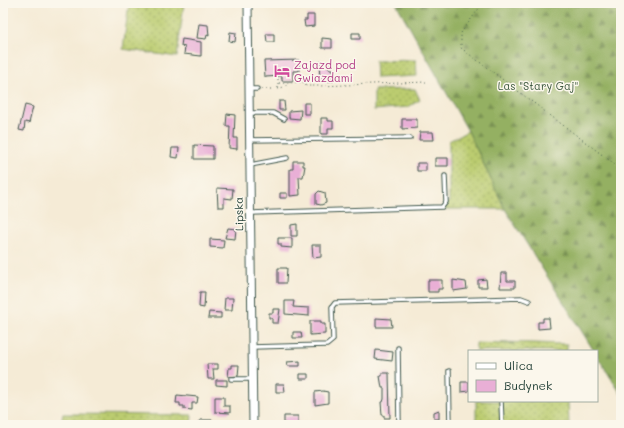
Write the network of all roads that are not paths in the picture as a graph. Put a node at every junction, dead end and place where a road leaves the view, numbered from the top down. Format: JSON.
{"nodes":[{"id":1,"x":248,"y":3,"type":"edge"},
{"id":2,"x":257,"y":88,"type":"road end"},
{"id":3,"x":249,"y":89,"type":"junction"},
{"id":4,"x":249,"y":113,"type":"junction"},
{"id":5,"x":284,"y":119,"type":"dead end"},
{"id":6,"x":410,"y":138,"type":"dead end"},
{"id":7,"x":249,"y":140,"type":"junction"},
{"id":8,"x":287,"y":158,"type":"dead end"},
{"id":9,"x":250,"y":165,"type":"junction"},
{"id":10,"x":445,"y":176,"type":"dead end"},
{"id":11,"x":250,"y":213,"type":"junction"},
{"id":12,"x":529,"y":301,"type":"dead end"},
{"id":13,"x":251,"y":348,"type":"junction"},
{"id":14,"x":398,"y":348,"type":"dead end"},
{"id":15,"x":449,"y":371,"type":"dead end"},
{"id":16,"x":231,"y":379,"type":"dead end"},
{"id":17,"x":252,"y":379,"type":"junction"},
{"id":18,"x":501,"y":402,"type":"edge"},
{"id":19,"x":252,"y":425,"type":"edge"},
{"id":20,"x":399,"y":425,"type":"edge"},
{"id":21,"x":450,"y":425,"type":"edge"},
{"id":22,"x":502,"y":425,"type":"edge"}],
"edges":[{"from":1,"to":3,"type":"street","name":"Lipska"},
{"from":2,"to":3,"type":"lane"},
{"from":3,"to":4,"type":"street","name":"Lipska"},
{"from":4,"to":5,"type":"lane"},
{"from":4,"to":7,"type":"street","name":"Lipska"},
{"from":6,"to":7,"type":"lane"},
{"from":7,"to":9,"type":"street","name":"Lipska"},
{"from":8,"to":9,"type":"lane"},
{"from":9,"to":11,"type":"street","name":"Lipska"},
{"from":10,"to":11,"type":"lane"},
{"from":11,"to":13,"type":"street","name":"Lipska"},
{"from":12,"to":13,"type":"lane"},
{"from":13,"to":17,"type":"street","name":"Lipska"},
{"from":14,"to":20,"type":"lane"},
{"from":15,"to":21,"type":"lane"},
{"from":16,"to":17,"type":"lane"},
{"from":17,"to":19,"type":"street","name":"Lipska"},
{"from":18,"to":22,"type":"lane"}]}
